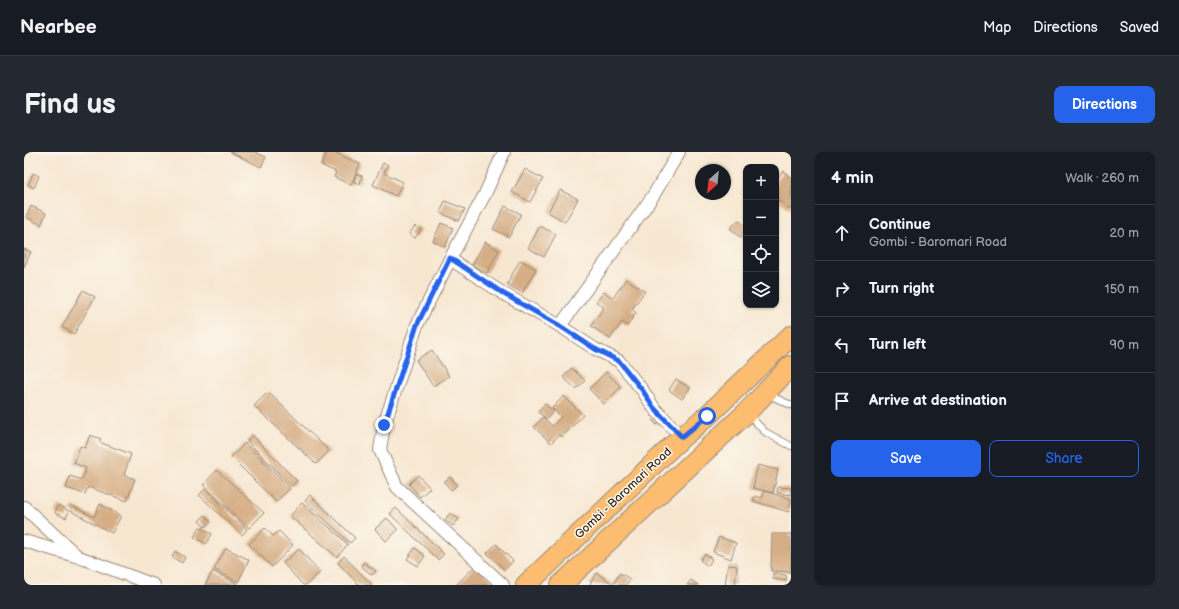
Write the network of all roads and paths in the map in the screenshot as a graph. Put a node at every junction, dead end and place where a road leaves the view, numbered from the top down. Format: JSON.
{"nodes":[{"id":1,"x":504,"y":152,"type":"edge"},
{"id":2,"x":679,"y":152,"type":"edge"},
{"id":3,"x":450,"y":258,"type":"junction"},
{"id":4,"x":560,"y":326,"type":"junction"},
{"id":5,"x":791,"y":336,"type":"edge"},
{"id":6,"x":791,"y":366,"type":"edge"},
{"id":7,"x":764,"y":393,"type":"junction"},
{"id":8,"x":791,"y":405,"type":"edge"},
{"id":9,"x":746,"y":413,"type":"junction"},
{"id":10,"x":682,"y":437,"type":"junction"},
{"id":11,"x":791,"y":446,"type":"edge"},
{"id":12,"x":24,"y":507,"type":"edge"},
{"id":13,"x":24,"y":541,"type":"edge"},
{"id":14,"x":79,"y":557,"type":"junction"},
{"id":15,"x":154,"y":585,"type":"edge"},
{"id":16,"x":503,"y":585,"type":"edge"},
{"id":17,"x":526,"y":585,"type":"edge"},
{"id":18,"x":561,"y":585,"type":"edge"}],
"edges":[{"from":1,"to":3,"type":"street"},
{"from":2,"to":4,"type":"street"},
{"from":3,"to":4,"type":"street"},
{"from":3,"to":16,"type":"street"},
{"from":4,"to":10,"type":"street"},
{"from":5,"to":10,"type":"main road","name":"Gombi - Baromari Road"},
{"from":6,"to":7,"type":"main road","name":"Gombi - Baromari Road"},
{"from":7,"to":8,"type":"lane"},
{"from":7,"to":9,"type":"main road","name":"Gombi - Baromari Road"},
{"from":9,"to":11,"type":"lane"},
{"from":9,"to":18,"type":"main road","name":"Gombi - Baromari Road"},
{"from":10,"to":17,"type":"main road","name":"Gombi - Baromari Road"},
{"from":12,"to":14,"type":"street"},
{"from":13,"to":14,"type":"street"},
{"from":14,"to":15,"type":"street"}]}
